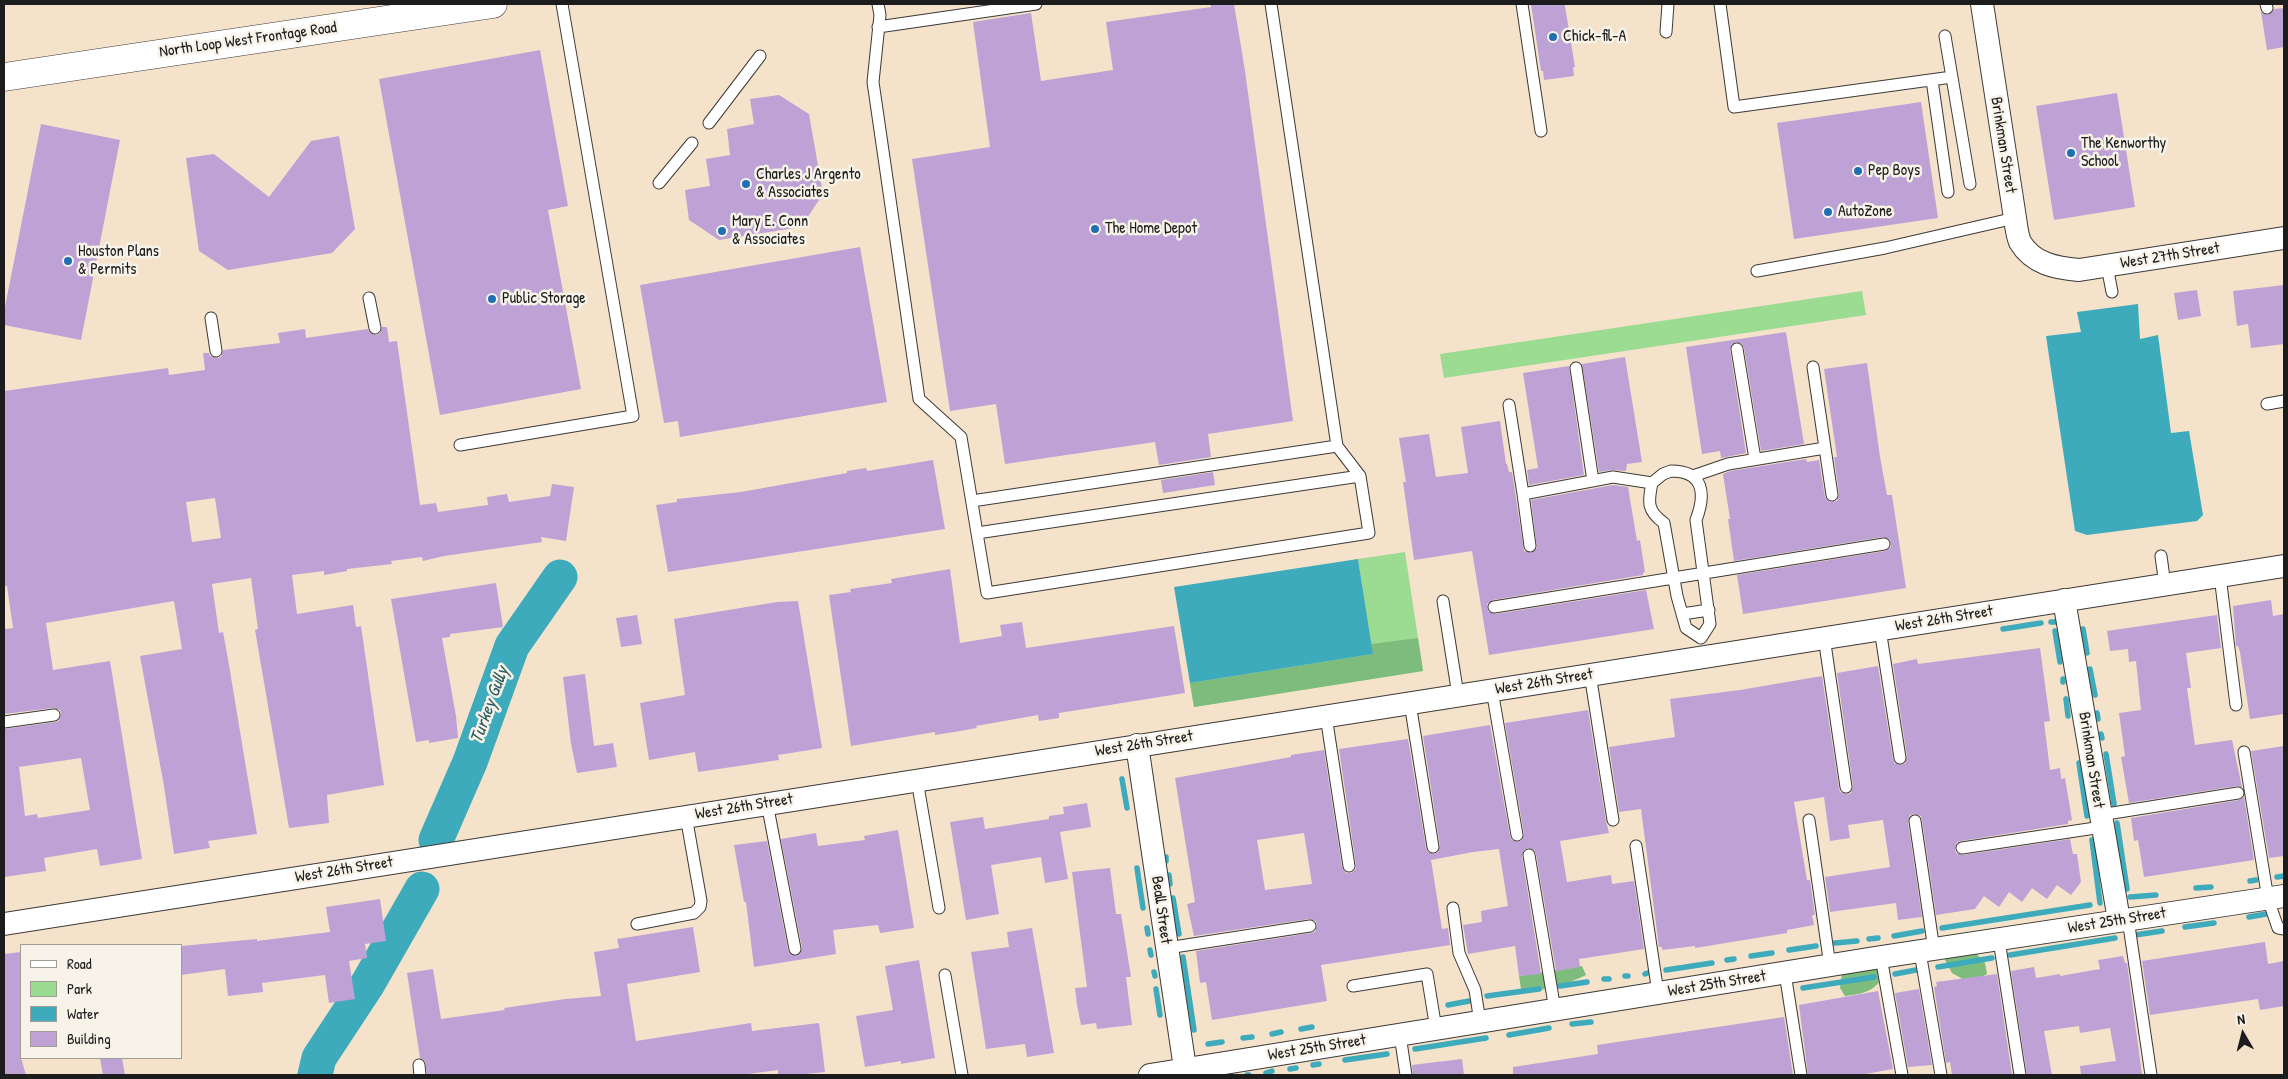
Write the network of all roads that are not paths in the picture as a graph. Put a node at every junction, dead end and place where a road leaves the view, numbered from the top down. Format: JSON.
{"nodes":[{"id":1,"x":493,"y":4,"type":"edge"},
{"id":2,"x":562,"y":4,"type":"edge"},
{"id":3,"x":878,"y":4,"type":"edge"},
{"id":4,"x":1036,"y":4,"type":"edge"},
{"id":5,"x":1271,"y":4,"type":"edge"},
{"id":6,"x":1522,"y":4,"type":"edge"},
{"id":7,"x":1720,"y":4,"type":"edge"},
{"id":8,"x":1982,"y":4,"type":"edge"},
{"id":9,"x":1671,"y":6,"type":"edge"},
{"id":10,"x":878,"y":26,"type":"junction"},
{"id":11,"x":1666,"y":32,"type":"dead end"},
{"id":12,"x":1945,"y":36,"type":"dead end"},
{"id":13,"x":760,"y":56,"type":"dead end"},
{"id":14,"x":4,"y":76,"type":"edge"},
{"id":15,"x":1952,"y":77,"type":"junction"},
{"id":16,"x":1932,"y":80,"type":"junction"},
{"id":17,"x":709,"y":123,"type":"dead end"},
{"id":18,"x":1541,"y":131,"type":"dead end"},
{"id":19,"x":692,"y":143,"type":"dead end"},
{"id":20,"x":659,"y":183,"type":"dead end"},
{"id":21,"x":1970,"y":184,"type":"dead end"},
{"id":22,"x":1948,"y":192,"type":"dead end"},
{"id":23,"x":2015,"y":218,"type":"junction"},
{"id":24,"x":2284,"y":238,"type":"edge"},
{"id":25,"x":2107,"y":266,"type":"junction"},
{"id":26,"x":2056,"y":268,"type":"joint"},
{"id":27,"x":1757,"y":271,"type":"dead end"},
{"id":28,"x":2112,"y":292,"type":"dead end"},
{"id":29,"x":369,"y":298,"type":"dead end"},
{"id":30,"x":211,"y":318,"type":"dead end"},
{"id":31,"x":375,"y":328,"type":"dead end"},
{"id":32,"x":1737,"y":349,"type":"dead end"},
{"id":33,"x":216,"y":352,"type":"dead end"},
{"id":34,"x":1813,"y":367,"type":"dead end"},
{"id":35,"x":1576,"y":368,"type":"dead end"},
{"id":36,"x":2284,"y":402,"type":"edge"},
{"id":37,"x":2267,"y":404,"type":"dead end"},
{"id":38,"x":1509,"y":405,"type":"dead end"},
{"id":39,"x":460,"y":445,"type":"dead end"},
{"id":40,"x":1337,"y":446,"type":"junction"},
{"id":41,"x":1825,"y":448,"type":"junction"},
{"id":42,"x":1755,"y":459,"type":"junction"},
{"id":43,"x":1360,"y":476,"type":"junction"},
{"id":44,"x":1693,"y":476,"type":"junction"},
{"id":45,"x":1593,"y":481,"type":"junction"},
{"id":46,"x":1652,"y":483,"type":"junction"},
{"id":47,"x":1523,"y":494,"type":"junction"},
{"id":48,"x":1832,"y":495,"type":"dead end"},
{"id":49,"x":972,"y":501,"type":"junction"},
{"id":50,"x":977,"y":533,"type":"junction"},
{"id":51,"x":1884,"y":544,"type":"dead end"},
{"id":52,"x":1530,"y":546,"type":"dead end"},
{"id":53,"x":2161,"y":556,"type":"dead end"},
{"id":54,"x":2284,"y":566,"type":"edge"},
{"id":55,"x":1704,"y":573,"type":"junction"},
{"id":56,"x":2220,"y":576,"type":"junction"},
{"id":57,"x":1674,"y":578,"type":"junction"},
{"id":58,"x":2165,"y":585,"type":"junction"},
{"id":59,"x":2064,"y":600,"type":"junction"},
{"id":60,"x":1443,"y":601,"type":"dead end"},
{"id":61,"x":1494,"y":607,"type":"dead end"},
{"id":62,"x":1709,"y":610,"type":"junction"},
{"id":63,"x":1682,"y":614,"type":"junction"},
{"id":64,"x":1880,"y":629,"type":"junction"},
{"id":65,"x":1824,"y":637,"type":"junction"},
{"id":66,"x":1702,"y":647,"type":"junction"},
{"id":67,"x":1590,"y":674,"type":"junction"},
{"id":68,"x":1492,"y":690,"type":"junction"},
{"id":69,"x":1458,"y":695,"type":"junction"},
{"id":70,"x":1410,"y":703,"type":"junction"},
{"id":71,"x":2236,"y":705,"type":"dead end"},
{"id":72,"x":54,"y":714,"type":"dead end"},
{"id":73,"x":1326,"y":716,"type":"junction"},
{"id":74,"x":4,"y":722,"type":"edge"},
{"id":75,"x":1137,"y":745,"type":"junction"},
{"id":76,"x":2244,"y":752,"type":"dead end"},
{"id":77,"x":1900,"y":758,"type":"dead end"},
{"id":78,"x":917,"y":780,"type":"junction"},
{"id":79,"x":1846,"y":787,"type":"dead end"},
{"id":80,"x":2238,"y":793,"type":"dead end"},
{"id":81,"x":768,"y":803,"type":"junction"},
{"id":82,"x":686,"y":816,"type":"junction"},
{"id":83,"x":1613,"y":820,"type":"dead end"},
{"id":84,"x":1809,"y":820,"type":"dead end"},
{"id":85,"x":1915,"y":821,"type":"dead end"},
{"id":86,"x":2101,"y":821,"type":"junction"},
{"id":87,"x":1517,"y":835,"type":"dead end"},
{"id":88,"x":1636,"y":846,"type":"dead end"},
{"id":89,"x":1433,"y":847,"type":"dead end"},
{"id":90,"x":1962,"y":848,"type":"dead end"},
{"id":91,"x":1530,"y":855,"type":"dead end"},
{"id":92,"x":1349,"y":866,"type":"dead end"},
{"id":93,"x":2276,"y":897,"type":"edge"},
{"id":94,"x":938,"y":908,"type":"dead end"},
{"id":95,"x":1453,"y":908,"type":"dead end"},
{"id":96,"x":2124,"y":920,"type":"junction"},
{"id":97,"x":4,"y":924,"type":"edge"},
{"id":98,"x":637,"y":924,"type":"dead end"},
{"id":99,"x":1310,"y":926,"type":"dead end"},
{"id":100,"x":2284,"y":929,"type":"edge"},
{"id":101,"x":1999,"y":940,"type":"junction"},
{"id":102,"x":1167,"y":948,"type":"junction"},
{"id":103,"x":795,"y":950,"type":"dead end"},
{"id":104,"x":1927,"y":951,"type":"junction"},
{"id":105,"x":1881,"y":957,"type":"junction"},
{"id":106,"x":1830,"y":966,"type":"junction"},
{"id":107,"x":1784,"y":973,"type":"junction"},
{"id":108,"x":945,"y":975,"type":"dead end"},
{"id":109,"x":1353,"y":986,"type":"dead end"},
{"id":110,"x":1658,"y":993,"type":"junction"},
{"id":111,"x":1555,"y":1010,"type":"junction"},
{"id":112,"x":1480,"y":1022,"type":"junction"},
{"id":113,"x":1436,"y":1029,"type":"junction"},
{"id":114,"x":1400,"y":1035,"type":"junction"},
{"id":115,"x":1185,"y":1072,"type":"edge"},
{"id":116,"x":962,"y":1075,"type":"edge"},
{"id":117,"x":1150,"y":1075,"type":"edge"},
{"id":118,"x":1406,"y":1075,"type":"edge"},
{"id":119,"x":1801,"y":1075,"type":"edge"},
{"id":120,"x":1902,"y":1075,"type":"edge"},
{"id":121,"x":1941,"y":1075,"type":"edge"},
{"id":122,"x":2020,"y":1075,"type":"edge"},
{"id":123,"x":2151,"y":1075,"type":"edge"}],
"edges":[{"from":1,"to":14,"type":"main road","name":"North Loop West Frontage Road"},
{"from":2,"to":39,"type":"lane"},
{"from":3,"to":10,"type":"lane"},
{"from":4,"to":10,"type":"lane"},
{"from":5,"to":40,"type":"lane"},
{"from":6,"to":18,"type":"lane"},
{"from":7,"to":16,"type":"lane"},
{"from":8,"to":23,"type":"street","name":"Brinkman Street"},
{"from":9,"to":11,"type":"lane"},
{"from":10,"to":49,"type":"lane"},
{"from":12,"to":15,"type":"lane"},
{"from":13,"to":17,"type":"lane"},
{"from":15,"to":16,"type":"lane"},
{"from":15,"to":21,"type":"lane"},
{"from":16,"to":22,"type":"lane"},
{"from":19,"to":20,"type":"lane"},
{"from":23,"to":26,"type":"street","name":"Brinkman Street"},
{"from":23,"to":27,"type":"lane"},
{"from":24,"to":25,"type":"street","name":"West 27th Street"},
{"from":25,"to":26,"type":"street","name":"West 27th Street"},
{"from":25,"to":28,"type":"lane"},
{"from":29,"to":31,"type":"lane"},
{"from":30,"to":33,"type":"lane"},
{"from":32,"to":42,"type":"lane"},
{"from":34,"to":41,"type":"lane"},
{"from":35,"to":45,"type":"lane"},
{"from":36,"to":37,"type":"lane"},
{"from":38,"to":47,"type":"lane"},
{"from":40,"to":43,"type":"lane"},
{"from":40,"to":49,"type":"lane"},
{"from":41,"to":42,"type":"lane"},
{"from":41,"to":48,"type":"lane"},
{"from":42,"to":44,"type":"lane"},
{"from":43,"to":50,"type":"lane"},
{"from":43,"to":50,"type":"lane"},
{"from":44,"to":46,"type":"lane"},
{"from":44,"to":55,"type":"lane"},
{"from":45,"to":46,"type":"lane"},
{"from":45,"to":47,"type":"lane"},
{"from":46,"to":57,"type":"lane"},
{"from":47,"to":52,"type":"lane"},
{"from":49,"to":50,"type":"lane"},
{"from":51,"to":55,"type":"lane"},
{"from":53,"to":58,"type":"lane"},
{"from":54,"to":56,"type":"street","name":"West 26th Street"},
{"from":55,"to":57,"type":"lane"},
{"from":55,"to":62,"type":"lane"},
{"from":56,"to":58,"type":"street","name":"West 26th Street"},
{"from":56,"to":71,"type":"lane"},
{"from":57,"to":61,"type":"lane"},
{"from":57,"to":63,"type":"lane"},
{"from":58,"to":59,"type":"street","name":"West 26th Street"},
{"from":59,"to":64,"type":"street","name":"West 26th Street"},
{"from":59,"to":86,"type":"street","name":"Brinkman Street"},
{"from":60,"to":69,"type":"lane"},
{"from":62,"to":63,"type":"lane"},
{"from":62,"to":66,"type":"lane"},
{"from":63,"to":66,"type":"lane"},
{"from":64,"to":65,"type":"street","name":"West 26th Street"},
{"from":64,"to":77,"type":"lane"},
{"from":65,"to":66,"type":"street","name":"West 26th Street"},
{"from":65,"to":79,"type":"lane"},
{"from":66,"to":67,"type":"street","name":"West 26th Street"},
{"from":67,"to":68,"type":"street","name":"West 26th Street"},
{"from":67,"to":83,"type":"lane"},
{"from":68,"to":69,"type":"street","name":"West 26th Street"},
{"from":68,"to":87,"type":"lane"},
{"from":69,"to":70,"type":"street","name":"West 26th Street"},
{"from":70,"to":73,"type":"street","name":"West 26th Street"},
{"from":70,"to":89,"type":"lane"},
{"from":72,"to":74,"type":"lane"},
{"from":73,"to":75,"type":"street","name":"West 26th Street"},
{"from":73,"to":92,"type":"lane"},
{"from":75,"to":78,"type":"street","name":"West 26th Street"},
{"from":75,"to":102,"type":"street","name":"Beall Street"},
{"from":76,"to":93,"type":"lane"},
{"from":78,"to":81,"type":"street","name":"West 26th Street"},
{"from":78,"to":94,"type":"lane"},
{"from":80,"to":86,"type":"lane"},
{"from":81,"to":82,"type":"street","name":"West 26th Street"},
{"from":81,"to":103,"type":"lane"},
{"from":82,"to":97,"type":"street","name":"West 26th Street"},
{"from":82,"to":98,"type":"lane"},
{"from":84,"to":106,"type":"lane"},
{"from":85,"to":104,"type":"lane"},
{"from":86,"to":90,"type":"lane"},
{"from":86,"to":96,"type":"street","name":"Brinkman Street"},
{"from":88,"to":110,"type":"lane"},
{"from":91,"to":111,"type":"lane"},
{"from":93,"to":96,"type":"street","name":"West 25th Street"},
{"from":93,"to":100,"type":"lane"},
{"from":95,"to":112,"type":"lane"},
{"from":96,"to":101,"type":"street","name":"West 25th Street"},
{"from":96,"to":123,"type":"lane"},
{"from":99,"to":102,"type":"lane"},
{"from":101,"to":104,"type":"street","name":"West 25th Street"},
{"from":101,"to":122,"type":"lane"},
{"from":102,"to":115,"type":"street","name":"Beall Street"},
{"from":104,"to":105,"type":"street","name":"West 25th Street"},
{"from":104,"to":121,"type":"lane"},
{"from":105,"to":106,"type":"street","name":"West 25th Street"},
{"from":105,"to":120,"type":"lane"},
{"from":106,"to":107,"type":"street","name":"West 25th Street"},
{"from":107,"to":110,"type":"street","name":"West 25th Street"},
{"from":107,"to":119,"type":"lane"},
{"from":108,"to":116,"type":"lane"},
{"from":109,"to":113,"type":"lane"},
{"from":110,"to":111,"type":"street","name":"West 25th Street"},
{"from":111,"to":112,"type":"street","name":"West 25th Street"},
{"from":112,"to":113,"type":"street","name":"West 25th Street"},
{"from":113,"to":114,"type":"street","name":"West 25th Street"},
{"from":114,"to":115,"type":"street","name":"West 25th Street"},
{"from":114,"to":118,"type":"lane"},
{"from":115,"to":117,"type":"street","name":"West 25th Street"}]}
